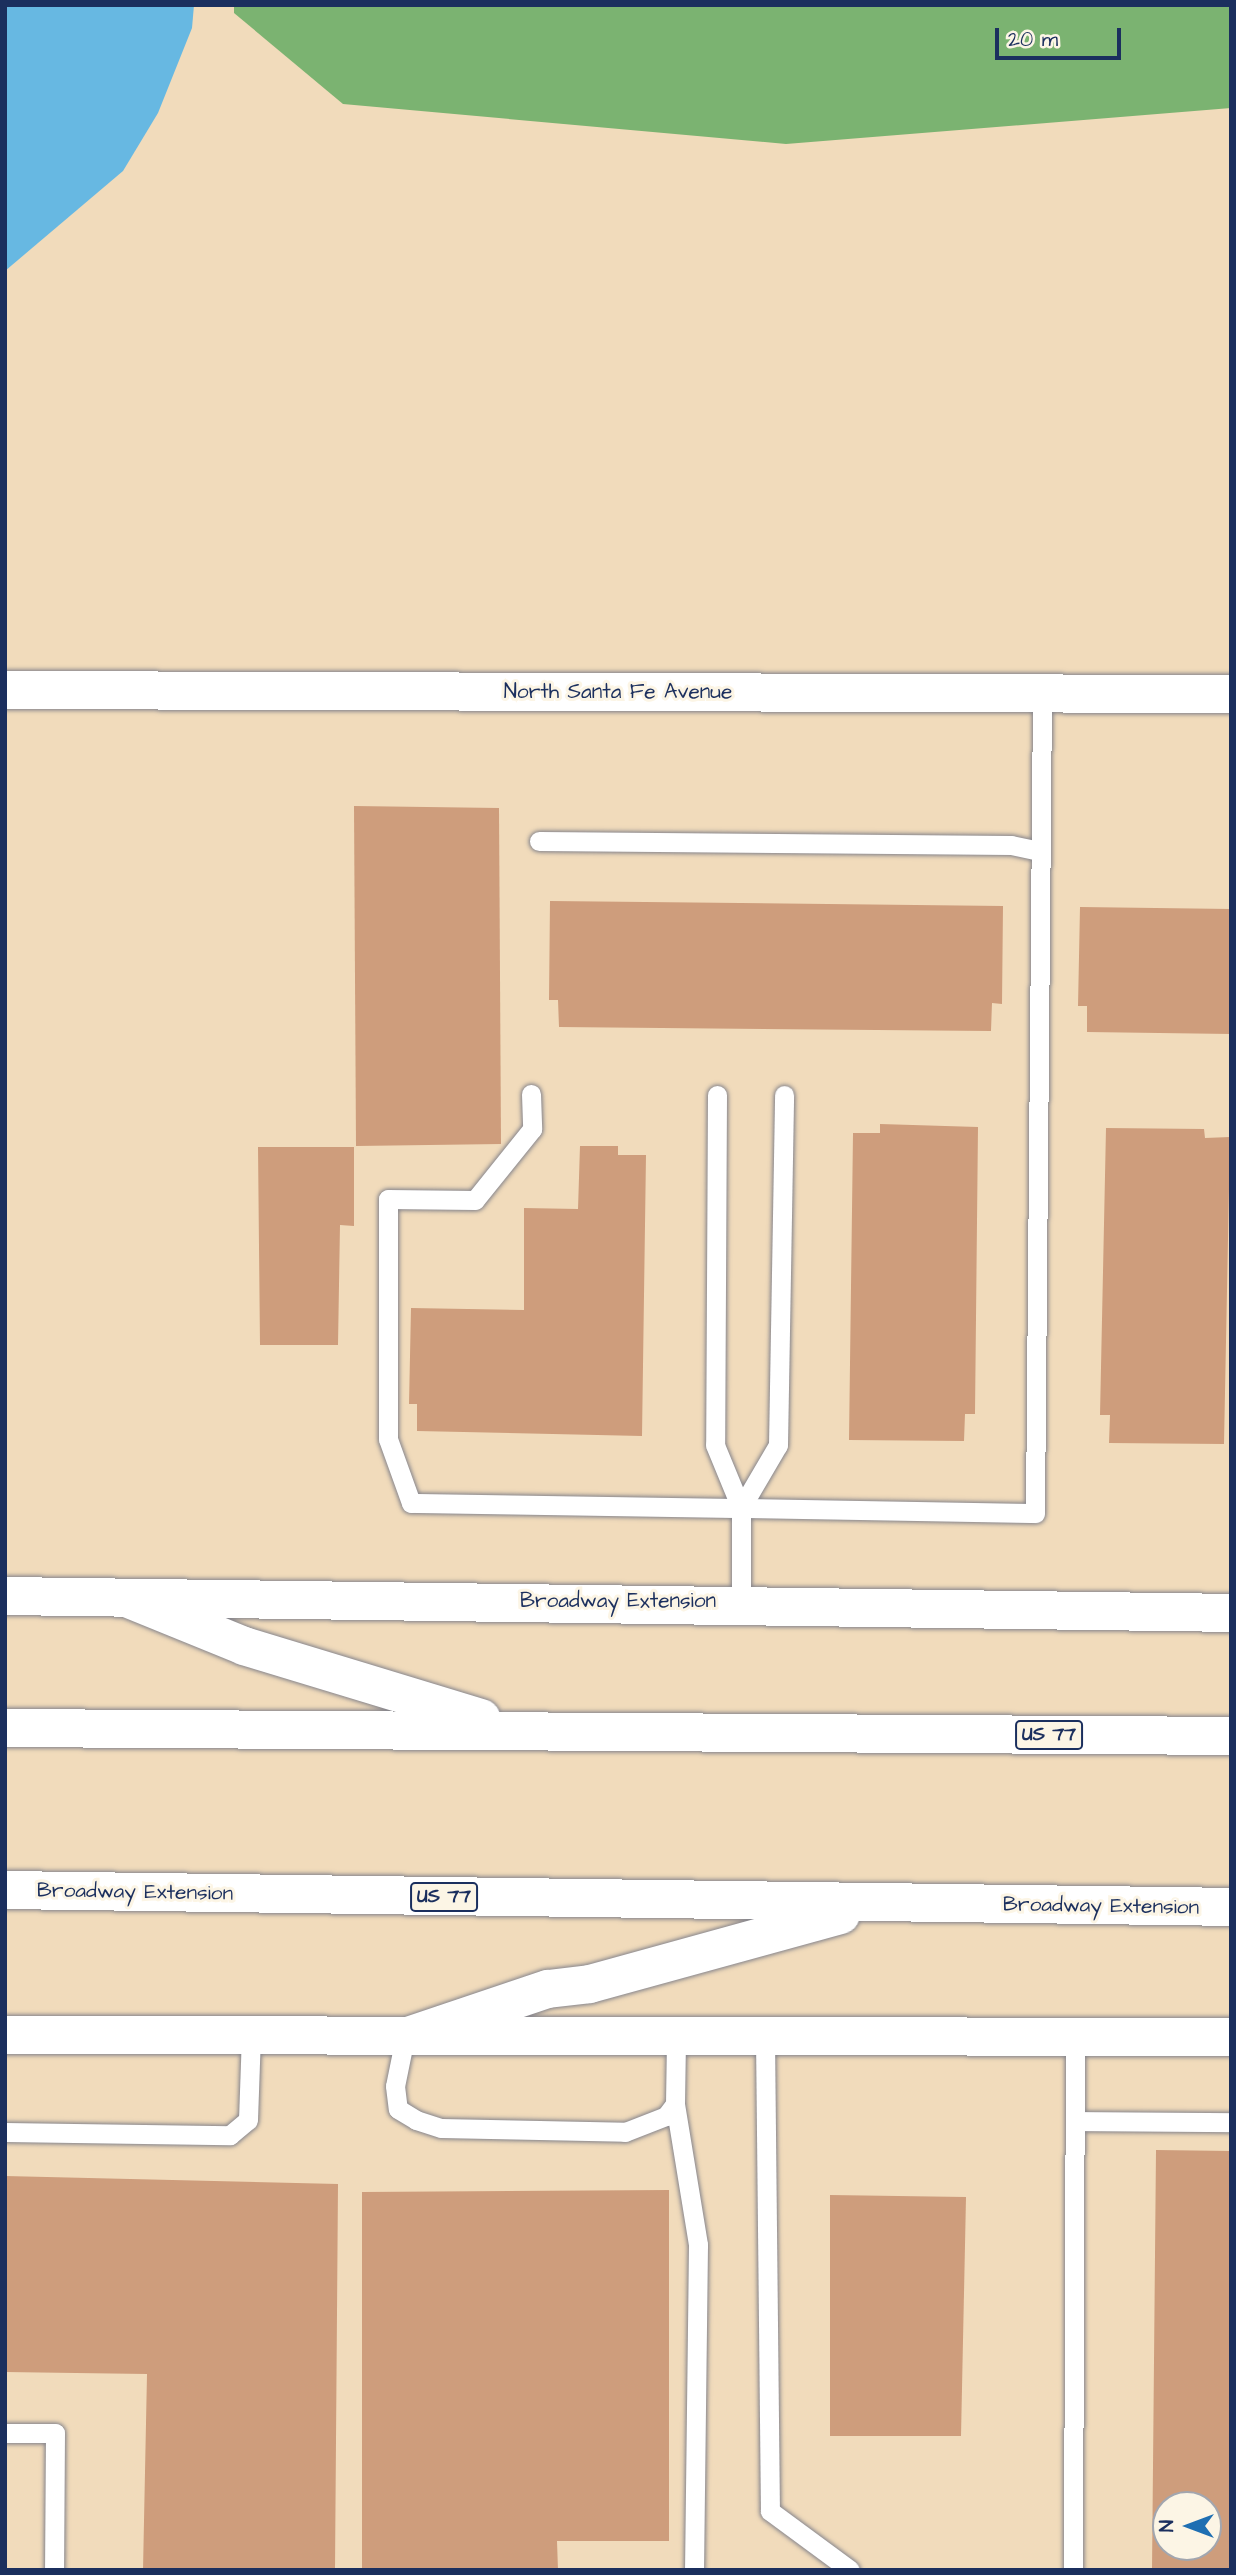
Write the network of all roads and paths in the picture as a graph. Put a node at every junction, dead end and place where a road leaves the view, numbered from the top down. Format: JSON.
{"nodes":[{"id":1,"x":5,"y":690,"type":"edge"},
{"id":2,"x":1042,"y":694,"type":"junction"},
{"id":3,"x":1231,"y":694,"type":"edge"},
{"id":4,"x":539,"y":841,"type":"dead end"},
{"id":5,"x":1040,"y":851,"type":"junction"},
{"id":6,"x":531,"y":1094,"type":"dead end"},
{"id":7,"x":717,"y":1095,"type":"dead end"},
{"id":8,"x":784,"y":1095,"type":"dead end"},
{"id":9,"x":741,"y":1508,"type":"junction"},
{"id":10,"x":5,"y":1596,"type":"edge"},
{"id":11,"x":129,"y":1599,"type":"junction"},
{"id":12,"x":741,"y":1602,"type":"junction"},
{"id":13,"x":1231,"y":1613,"type":"edge"},
{"id":14,"x":5,"y":1728,"type":"edge"},
{"id":15,"x":520,"y":1730,"type":"junction"},
{"id":16,"x":1231,"y":1736,"type":"edge"},
{"id":17,"x":5,"y":1890,"type":"edge"},
{"id":18,"x":882,"y":1904,"type":"junction"},
{"id":19,"x":1231,"y":1907,"type":"edge"},
{"id":20,"x":5,"y":2035,"type":"edge"},
{"id":21,"x":251,"y":2035,"type":"junction"},
{"id":22,"x":405,"y":2037,"type":"junction"},
{"id":23,"x":676,"y":2037,"type":"junction"},
{"id":24,"x":765,"y":2037,"type":"junction"},
{"id":25,"x":1075,"y":2037,"type":"junction"},
{"id":26,"x":1231,"y":2037,"type":"edge"},
{"id":27,"x":675,"y":2104,"type":"junction"},
{"id":28,"x":1076,"y":2121,"type":"junction"},
{"id":29,"x":1231,"y":2122,"type":"edge"},
{"id":30,"x":5,"y":2132,"type":"edge"},
{"id":31,"x":5,"y":2433,"type":"edge"},
{"id":32,"x":54,"y":2570,"type":"edge"},
{"id":33,"x":694,"y":2570,"type":"edge"},
{"id":34,"x":850,"y":2570,"type":"edge"},
{"id":35,"x":1073,"y":2570,"type":"edge"}],
"edges":[{"from":1,"to":2,"type":"main road","name":"North Santa Fe Avenue"},
{"from":2,"to":3,"type":"main road","name":"North Santa Fe Avenue"},
{"from":2,"to":5,"type":"lane"},
{"from":4,"to":5,"type":"lane"},
{"from":5,"to":9,"type":"lane"},
{"from":6,"to":9,"type":"lane"},
{"from":7,"to":9,"type":"lane"},
{"from":8,"to":9,"type":"lane"},
{"from":9,"to":12,"type":"lane"},
{"from":10,"to":11,"type":"main road","name":"Broadway Extension"},
{"from":11,"to":12,"type":"main road","name":"Broadway Extension"},
{"from":11,"to":15,"type":"main road"},
{"from":12,"to":13,"type":"main road","name":"Broadway Extension"},
{"from":14,"to":15,"type":"main road","number":"US 77"},
{"from":15,"to":16,"type":"main road","number":"US 77"},
{"from":17,"to":18,"type":"main road","name":"Broadway Extension","number":"US 77"},
{"from":18,"to":19,"type":"main road","name":"Broadway Extension","number":"US 77"},
{"from":18,"to":22,"type":"main road"},
{"from":20,"to":21,"type":"main road"},
{"from":21,"to":22,"type":"main road"},
{"from":21,"to":30,"type":"lane"},
{"from":22,"to":23,"type":"main road"},
{"from":22,"to":27,"type":"lane"},
{"from":23,"to":24,"type":"main road"},
{"from":23,"to":27,"type":"lane"},
{"from":24,"to":25,"type":"main road"},
{"from":24,"to":34,"type":"lane"},
{"from":25,"to":26,"type":"main road"},
{"from":25,"to":28,"type":"lane"},
{"from":27,"to":33,"type":"lane"},
{"from":28,"to":29,"type":"lane"},
{"from":28,"to":35,"type":"lane"},
{"from":31,"to":32,"type":"lane"}]}
